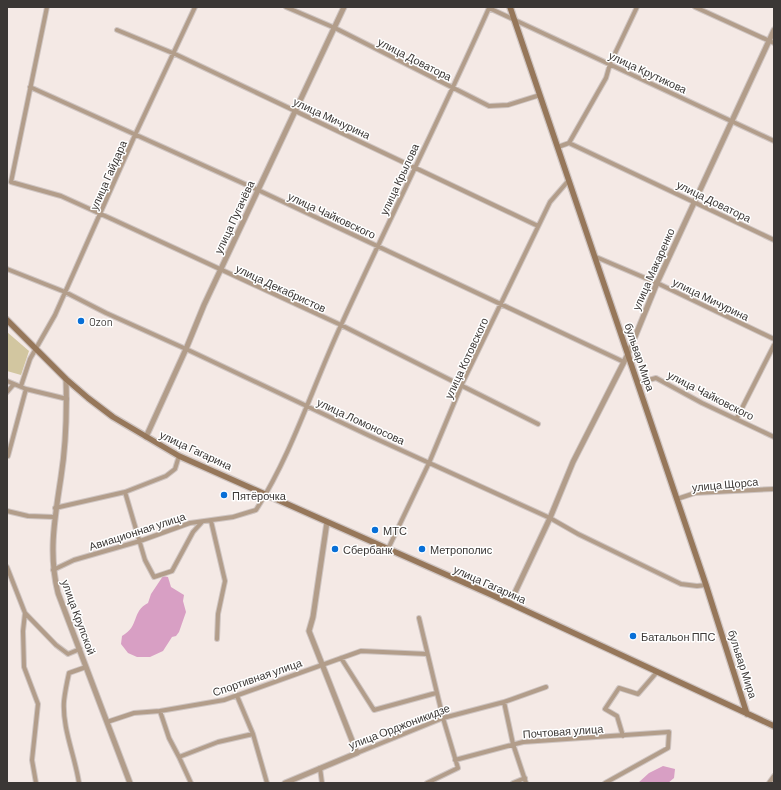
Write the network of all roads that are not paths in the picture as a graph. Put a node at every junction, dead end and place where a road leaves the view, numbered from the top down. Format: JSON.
{"nodes":[{"id":1,"x":47,"y":7,"type":"edge"},
{"id":2,"x":195,"y":7,"type":"edge"},
{"id":3,"x":286,"y":7,"type":"edge"},
{"id":4,"x":344,"y":7,"type":"edge"},
{"id":5,"x":488,"y":7,"type":"edge"},
{"id":6,"x":510,"y":7,"type":"edge"},
{"id":7,"x":637,"y":7,"type":"edge"},
{"id":8,"x":695,"y":7,"type":"edge"},
{"id":9,"x":514,"y":20,"type":"junction"},
{"id":10,"x":335,"y":28,"type":"junction"},
{"id":11,"x":117,"y":30,"type":"dead end"},
{"id":12,"x":774,"y":30,"type":"edge"},
{"id":13,"x":771,"y":42,"type":"edge"},
{"id":14,"x":175,"y":54,"type":"junction"},
{"id":15,"x":610,"y":64,"type":"junction"},
{"id":16,"x":30,"y":87,"type":"junction"},
{"id":17,"x":454,"y":88,"type":"junction"},
{"id":18,"x":540,"y":96,"type":"junction"},
{"id":19,"x":294,"y":111,"type":"junction"},
{"id":20,"x":733,"y":121,"type":"junction"},
{"id":21,"x":136,"y":135,"type":"junction"},
{"id":22,"x":774,"y":141,"type":"edge"},
{"id":23,"x":570,"y":143,"type":"junction"},
{"id":24,"x":558,"y":147,"type":"junction"},
{"id":25,"x":414,"y":168,"type":"junction"},
{"id":26,"x":569,"y":180,"type":"junction"},
{"id":27,"x":258,"y":190,"type":"junction"},
{"id":28,"x":695,"y":201,"type":"junction"},
{"id":29,"x":100,"y":214,"type":"junction"},
{"id":30,"x":538,"y":226,"type":"junction"},
{"id":31,"x":774,"y":240,"type":"edge"},
{"id":32,"x":378,"y":246,"type":"junction"},
{"id":33,"x":596,"y":258,"type":"junction"},
{"id":34,"x":7,"y":269,"type":"edge"},
{"id":35,"x":220,"y":270,"type":"junction"},
{"id":36,"x":657,"y":283,"type":"junction"},
{"id":37,"x":65,"y":292,"type":"junction"},
{"id":38,"x":501,"y":304,"type":"junction"},
{"id":39,"x":7,"y":320,"type":"edge"},
{"id":40,"x":340,"y":325,"type":"junction"},
{"id":41,"x":774,"y":339,"type":"edge"},
{"id":42,"x":774,"y":345,"type":"edge"},
{"id":43,"x":37,"y":349,"type":"junction"},
{"id":44,"x":186,"y":349,"type":"junction"},
{"id":45,"x":628,"y":354,"type":"junction"},
{"id":46,"x":624,"y":362,"type":"junction"},
{"id":47,"x":66,"y":379,"type":"junction"},
{"id":48,"x":7,"y":381,"type":"edge"},
{"id":49,"x":638,"y":383,"type":"junction"},
{"id":50,"x":14,"y":384,"type":"junction"},
{"id":51,"x":462,"y":384,"type":"junction"},
{"id":52,"x":21,"y":386,"type":"junction"},
{"id":53,"x":26,"y":389,"type":"junction"},
{"id":54,"x":7,"y":392,"type":"edge"},
{"id":55,"x":67,"y":399,"type":"junction"},
{"id":56,"x":308,"y":406,"type":"junction"},
{"id":57,"x":737,"y":418,"type":"junction"},
{"id":58,"x":538,"y":424,"type":"dead end"},
{"id":59,"x":146,"y":437,"type":"junction"},
{"id":60,"x":774,"y":437,"type":"edge"},
{"id":61,"x":8,"y":456,"type":"edge"},
{"id":62,"x":179,"y":456,"type":"junction"},
{"id":63,"x":428,"y":462,"type":"junction"},
{"id":64,"x":774,"y":489,"type":"edge"},
{"id":65,"x":125,"y":492,"type":"junction"},
{"id":66,"x":266,"y":493,"type":"junction"},
{"id":67,"x":677,"y":499,"type":"junction"},
{"id":68,"x":56,"y":508,"type":"junction"},
{"id":69,"x":7,"y":511,"type":"edge"},
{"id":70,"x":54,"y":517,"type":"junction"},
{"id":71,"x":550,"y":518,"type":"junction"},
{"id":72,"x":202,"y":521,"type":"junction"},
{"id":73,"x":211,"y":521,"type":"junction"},
{"id":74,"x":327,"y":522,"type":"junction"},
{"id":75,"x":140,"y":541,"type":"junction"},
{"id":76,"x":388,"y":549,"type":"junction"},
{"id":77,"x":7,"y":567,"type":"edge"},
{"id":78,"x":53,"y":570,"type":"junction"},
{"id":79,"x":706,"y":585,"type":"junction"},
{"id":80,"x":510,"y":603,"type":"junction"},
{"id":81,"x":25,"y":613,"type":"junction"},
{"id":82,"x":419,"y":618,"type":"dead end"},
{"id":83,"x":217,"y":639,"type":"dead end"},
{"id":84,"x":80,"y":649,"type":"junction"},
{"id":85,"x":427,"y":654,"type":"junction"},
{"id":86,"x":341,"y":658,"type":"junction"},
{"id":87,"x":321,"y":665,"type":"junction"},
{"id":88,"x":86,"y":667,"type":"junction"},
{"id":89,"x":657,"y":672,"type":"junction"},
{"id":90,"x":546,"y":687,"type":"dead end"},
{"id":91,"x":436,"y":693,"type":"junction"},
{"id":92,"x":237,"y":696,"type":"junction"},
{"id":93,"x":504,"y":702,"type":"junction"},
{"id":94,"x":160,"y":711,"type":"junction"},
{"id":95,"x":747,"y":714,"type":"junction"},
{"id":96,"x":443,"y":718,"type":"junction"},
{"id":97,"x":107,"y":722,"type":"junction"},
{"id":98,"x":774,"y":726,"type":"edge"},
{"id":99,"x":253,"y":734,"type":"junction"},
{"id":100,"x":623,"y":736,"type":"junction"},
{"id":101,"x":513,"y":744,"type":"junction"},
{"id":102,"x":357,"y":753,"type":"junction"},
{"id":103,"x":179,"y":757,"type":"junction"},
{"id":104,"x":455,"y":760,"type":"junction"},
{"id":105,"x":320,"y":768,"type":"junction"},
{"id":106,"x":774,"y":776,"type":"edge"},
{"id":107,"x":525,"y":778,"type":"junction"},
{"id":108,"x":434,"y":782,"type":"edge"},
{"id":109,"x":36,"y":783,"type":"edge"},
{"id":110,"x":79,"y":783,"type":"edge"},
{"id":111,"x":130,"y":783,"type":"edge"},
{"id":112,"x":191,"y":783,"type":"edge"},
{"id":113,"x":267,"y":783,"type":"edge"},
{"id":114,"x":285,"y":783,"type":"edge"},
{"id":115,"x":322,"y":783,"type":"edge"},
{"id":116,"x":427,"y":783,"type":"edge"},
{"id":117,"x":513,"y":783,"type":"edge"},
{"id":118,"x":526,"y":783,"type":"edge"},
{"id":119,"x":605,"y":783,"type":"edge"},
{"id":120,"x":769,"y":783,"type":"edge"}],
"edges":[{"from":1,"to":16,"type":"street"},
{"from":2,"to":14,"type":"street","name":"улица Гайдара"},
{"from":3,"to":10,"type":"street","name":"улица Доватора"},
{"from":4,"to":10,"type":"street","name":"улица Пугачёва"},
{"from":5,"to":9,"type":"street","name":"улица Крылова"},
{"from":5,"to":17,"type":"street","name":"улица Крылова"},
{"from":6,"to":9,"type":"main road","name":"бульвар Мира"},
{"from":7,"to":15,"type":"street"},
{"from":8,"to":13,"type":"street"},
{"from":9,"to":15,"type":"street","name":"улица Крутикова"},
{"from":9,"to":18,"type":"main road","name":"бульвар Мира"},
{"from":10,"to":17,"type":"street","name":"улица Доватора"},
{"from":10,"to":19,"type":"street","name":"улица Пугачёва"},
{"from":11,"to":14,"type":"street","name":"улица Мичурина"},
{"from":12,"to":13,"type":"street","name":"улица Макаренко"},
{"from":13,"to":20,"type":"street","name":"улица Макаренко"},
{"from":14,"to":19,"type":"street","name":"улица Мичурина"},
{"from":14,"to":21,"type":"street","name":"улица Гайдара"},
{"from":15,"to":20,"type":"street","name":"улица Крутикова"},
{"from":15,"to":23,"type":"street"},
{"from":16,"to":21,"type":"street","name":"улица Чайковского"},
{"from":16,"to":29,"type":"street","name":"улица Декабристов"},
{"from":17,"to":18,"type":"street","name":"улица Доватора"},
{"from":17,"to":25,"type":"street","name":"улица Крылова"},
{"from":18,"to":24,"type":"main road","name":"бульвар Мира"},
{"from":19,"to":25,"type":"street","name":"улица Мичурина"},
{"from":19,"to":27,"type":"street","name":"улица Пугачёва"},
{"from":20,"to":22,"type":"street","name":"улица Крутикова"},
{"from":20,"to":28,"type":"street","name":"улица Макаренко"},
{"from":21,"to":27,"type":"street","name":"улица Чайковского"},
{"from":21,"to":29,"type":"street","name":"улица Гайдара"},
{"from":23,"to":24,"type":"street"},
{"from":23,"to":28,"type":"street","name":"улица Доватора"},
{"from":24,"to":26,"type":"main road","name":"бульвар Мира"},
{"from":25,"to":30,"type":"street","name":"улица Мичурина"},
{"from":25,"to":32,"type":"street","name":"улица Крылова"},
{"from":26,"to":30,"type":"street","name":"улица Котовского"},
{"from":26,"to":33,"type":"main road","name":"бульвар Мира"},
{"from":27,"to":32,"type":"street","name":"улица Чайковского"},
{"from":27,"to":35,"type":"street","name":"улица Пугачёва"},
{"from":28,"to":31,"type":"street","name":"улица Доватора"},
{"from":28,"to":36,"type":"street","name":"улица Макаренко"},
{"from":29,"to":35,"type":"street","name":"улица Декабристов"},
{"from":29,"to":37,"type":"street","name":"улица Гайдара"},
{"from":30,"to":38,"type":"street","name":"улица Котовского"},
{"from":32,"to":38,"type":"street","name":"улица Чайковского"},
{"from":32,"to":40,"type":"street","name":"улица Крылова"},
{"from":33,"to":36,"type":"street","name":"улица Мичурина"},
{"from":33,"to":45,"type":"main road","name":"бульвар Мира"},
{"from":34,"to":37,"type":"street","name":"улица Ломоносова"},
{"from":35,"to":40,"type":"street","name":"улица Декабристов"},
{"from":35,"to":44,"type":"street","name":"улица Пугачёва"},
{"from":36,"to":41,"type":"street","name":"улица Мичурина"},
{"from":36,"to":45,"type":"street","name":"улица Макаренко"},
{"from":37,"to":43,"type":"street","name":"улица Гайдара"},
{"from":37,"to":44,"type":"street","name":"улица Ломоносова"},
{"from":38,"to":46,"type":"street","name":"улица Чайковского"},
{"from":38,"to":51,"type":"street","name":"улица Котовского"},
{"from":39,"to":43,"type":"main road","name":"улица Гагарина"},
{"from":40,"to":51,"type":"street","name":"улица Декабристов"},
{"from":40,"to":56,"type":"street","name":"улица Крылова"},
{"from":42,"to":57,"type":"street"},
{"from":43,"to":47,"type":"main road","name":"улица Гагарина"},
{"from":43,"to":52,"type":"street","name":"улица Гайдара"},
{"from":44,"to":56,"type":"street","name":"улица Ломоносова"},
{"from":44,"to":59,"type":"street","name":"улица Пугачёва"},
{"from":45,"to":46,"type":"street","name":"улица Макаренко"},
{"from":45,"to":49,"type":"main road","name":"бульвар Мира"},
{"from":46,"to":71,"type":"street","name":"улица Макаренко"},
{"from":47,"to":55,"type":"street","name":"улица Крупской"},
{"from":47,"to":59,"type":"main road","name":"улица Гагарина"},
{"from":48,"to":50,"type":"street"},
{"from":49,"to":57,"type":"street","name":"улица Чайковского"},
{"from":49,"to":67,"type":"main road","name":"бульвар Мира"},
{"from":50,"to":52,"type":"street"},
{"from":50,"to":54,"type":"street"},
{"from":51,"to":58,"type":"street","name":"улица Декабристов"},
{"from":51,"to":63,"type":"street","name":"улица Котовского"},
{"from":52,"to":53,"type":"street"},
{"from":53,"to":55,"type":"street"},
{"from":53,"to":61,"type":"street"},
{"from":55,"to":68,"type":"street","name":"улица Крупской"},
{"from":56,"to":63,"type":"street","name":"улица Ломоносова"},
{"from":56,"to":66,"type":"street","name":"улица Крылова"},
{"from":57,"to":60,"type":"street","name":"улица Чайковского"},
{"from":59,"to":62,"type":"main road","name":"улица Гагарина"},
{"from":62,"to":65,"type":"street"},
{"from":62,"to":66,"type":"main road","name":"улица Гагарина"},
{"from":63,"to":71,"type":"street","name":"улица Ломоносова"},
{"from":63,"to":76,"type":"street","name":"улица Котовского"},
{"from":64,"to":67,"type":"street","name":"улица Щорса"},
{"from":65,"to":68,"type":"street"},
{"from":65,"to":75,"type":"street"},
{"from":66,"to":73,"type":"street","name":"Авиационная улица"},
{"from":66,"to":74,"type":"main road","name":"улица Гагарина"},
{"from":67,"to":79,"type":"main road","name":"бульвар Мира"},
{"from":68,"to":70,"type":"street","name":"улица Крупской"},
{"from":69,"to":70,"type":"street"},
{"from":70,"to":78,"type":"street","name":"улица Крупской"},
{"from":71,"to":79,"type":"street","name":"улица Ломоносова"},
{"from":71,"to":80,"type":"street","name":"улица Макаренко"},
{"from":72,"to":73,"type":"street","name":"Авиационная улица"},
{"from":72,"to":75,"type":"street","name":"Авиационная улица"},
{"from":72,"to":75,"type":"street"},
{"from":73,"to":83,"type":"street"},
{"from":74,"to":76,"type":"main road","name":"улица Гагарина"},
{"from":74,"to":87,"type":"street"},
{"from":75,"to":78,"type":"street","name":"Авиационная улица"},
{"from":76,"to":80,"type":"main road","name":"улица Гагарина"},
{"from":77,"to":81,"type":"street"},
{"from":78,"to":84,"type":"street","name":"улица Крупской"},
{"from":79,"to":95,"type":"main road","name":"бульвар Мира"},
{"from":80,"to":89,"type":"main road","name":"улица Гагарина"},
{"from":81,"to":84,"type":"street"},
{"from":81,"to":109,"type":"street"},
{"from":82,"to":85,"type":"street"},
{"from":84,"to":88,"type":"street","name":"улица Крупской"},
{"from":85,"to":86,"type":"street","name":"Спортивная улица"},
{"from":85,"to":91,"type":"street"},
{"from":86,"to":87,"type":"street","name":"Спортивная улица"},
{"from":86,"to":91,"type":"street"},
{"from":87,"to":92,"type":"street","name":"Спортивная улица"},
{"from":87,"to":102,"type":"street"},
{"from":88,"to":97,"type":"street","name":"улица Крупской"},
{"from":88,"to":110,"type":"street"},
{"from":89,"to":95,"type":"main road","name":"улица Гагарина"},
{"from":89,"to":100,"type":"street"},
{"from":90,"to":93,"type":"street","name":"улица Орджоникидзе"},
{"from":91,"to":96,"type":"street"},
{"from":92,"to":94,"type":"street","name":"Спортивная улица"},
{"from":92,"to":99,"type":"street"},
{"from":93,"to":96,"type":"street","name":"улица Орджоникидзе"},
{"from":93,"to":101,"type":"street"},
{"from":94,"to":97,"type":"street","name":"Спортивная улица"},
{"from":94,"to":103,"type":"street"},
{"from":95,"to":98,"type":"main road","name":"улица Гагарина"},
{"from":96,"to":102,"type":"street","name":"улица Орджоникидзе"},
{"from":96,"to":104,"type":"street"},
{"from":97,"to":111,"type":"street","name":"улица Крупской"},
{"from":99,"to":103,"type":"street"},
{"from":99,"to":113,"type":"street"},
{"from":100,"to":101,"type":"street","name":"Почтовая улица"},
{"from":100,"to":119,"type":"street","name":"Почтовая улица"},
{"from":101,"to":104,"type":"street","name":"Почтовая улица"},
{"from":101,"to":107,"type":"street"},
{"from":102,"to":105,"type":"street","name":"улица Орджоникидзе"},
{"from":103,"to":112,"type":"street"},
{"from":104,"to":108,"type":"street"},
{"from":105,"to":114,"type":"street","name":"улица Орджоникидзе"},
{"from":105,"to":115,"type":"street"},
{"from":106,"to":120,"type":"street"},
{"from":107,"to":117,"type":"street"},
{"from":107,"to":118,"type":"street"},
{"from":108,"to":116,"type":"street"}]}
